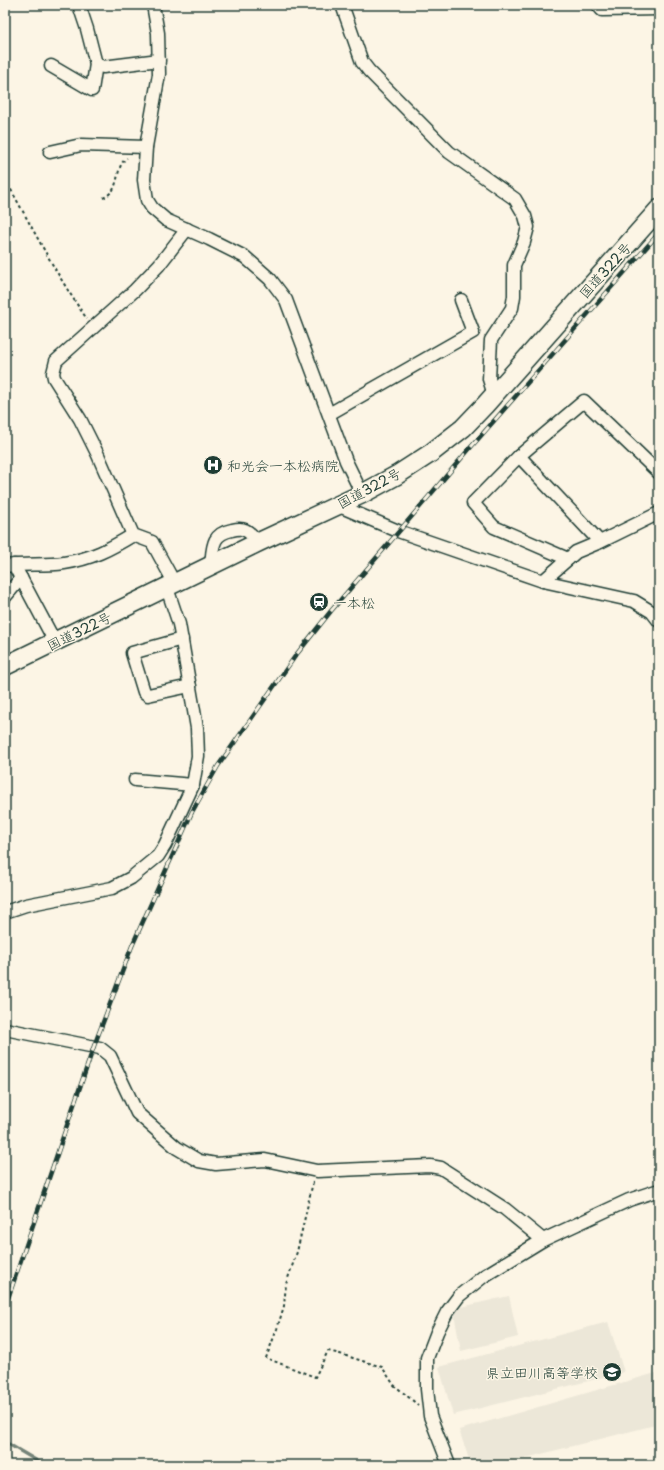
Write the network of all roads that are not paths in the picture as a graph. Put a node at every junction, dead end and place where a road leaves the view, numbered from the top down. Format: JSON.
{"nodes":[{"id":1,"x":79,"y":5,"type":"edge"},
{"id":2,"x":153,"y":5,"type":"edge"},
{"id":3,"x":342,"y":5,"type":"edge"},
{"id":4,"x":598,"y":5,"type":"edge"},
{"id":5,"x":659,"y":9,"type":"edge"},
{"id":6,"x":158,"y":60,"type":"junction"},
{"id":7,"x":96,"y":64,"type":"junction"},
{"id":8,"x":51,"y":66,"type":"dead end"},
{"id":9,"x":143,"y":147,"type":"junction"},
{"id":10,"x":50,"y":152,"type":"dead end"},
{"id":11,"x":659,"y":209,"type":"edge"},
{"id":12,"x":187,"y":229,"type":"junction"},
{"id":13,"x":461,"y":300,"type":"dead end"},
{"id":14,"x":494,"y":395,"type":"junction"},
{"id":15,"x":329,"y":414,"type":"junction"},
{"id":16,"x":519,"y":456,"type":"junction"},
{"id":17,"x":659,"y":473,"type":"edge"},
{"id":18,"x":362,"y":494,"type":"junction"},
{"id":19,"x":337,"y":505,"type":"junction"},
{"id":20,"x":659,"y":513,"type":"edge"},
{"id":21,"x":133,"y":535,"type":"junction"},
{"id":22,"x":259,"y":542,"type":"junction"},
{"id":23,"x":600,"y":542,"type":"junction"},
{"id":24,"x":568,"y":559,"type":"junction"},
{"id":25,"x":10,"y":566,"type":"edge"},
{"id":26,"x":211,"y":566,"type":"junction"},
{"id":27,"x":21,"y":578,"type":"junction"},
{"id":28,"x":543,"y":581,"type":"junction"},
{"id":29,"x":171,"y":586,"type":"junction"},
{"id":30,"x":5,"y":597,"type":"edge"},
{"id":31,"x":659,"y":621,"type":"edge"},
{"id":32,"x":182,"y":639,"type":"junction"},
{"id":33,"x":55,"y":642,"type":"junction"},
{"id":34,"x":5,"y":666,"type":"edge"},
{"id":35,"x":190,"y":686,"type":"junction"},
{"id":36,"x":135,"y":780,"type":"dead end"},
{"id":37,"x":193,"y":785,"type":"junction"},
{"id":38,"x":5,"y":912,"type":"edge"},
{"id":39,"x":5,"y":1029,"type":"edge"},
{"id":40,"x":659,"y":1190,"type":"edge"},
{"id":41,"x":543,"y":1240,"type":"junction"},
{"id":42,"x":449,"y":1465,"type":"edge"}],
"edges":[{"from":1,"to":7,"type":"street"},
{"from":2,"to":6,"type":"street"},
{"from":3,"to":14,"type":"street"},
{"from":4,"to":5,"type":"street"},
{"from":6,"to":7,"type":"street"},
{"from":6,"to":9,"type":"street"},
{"from":7,"to":8,"type":"street"},
{"from":9,"to":10,"type":"street"},
{"from":9,"to":12,"type":"street"},
{"from":11,"to":14,"type":"highway","name":"国道322号"},
{"from":12,"to":15,"type":"street"},
{"from":12,"to":21,"type":"street"},
{"from":13,"to":15,"type":"street"},
{"from":14,"to":18,"type":"highway","name":"国道322号"},
{"from":15,"to":18,"type":"street"},
{"from":16,"to":17,"type":"street"},
{"from":16,"to":23,"type":"street"},
{"from":16,"to":24,"type":"street"},
{"from":18,"to":19,"type":"highway","name":"国道322号"},
{"from":19,"to":22,"type":"highway","name":"国道322号"},
{"from":19,"to":28,"type":"street"},
{"from":20,"to":23,"type":"street"},
{"from":21,"to":25,"type":"street"},
{"from":21,"to":29,"type":"street"},
{"from":22,"to":26,"type":"highway","name":"国道322号"},
{"from":22,"to":26,"type":"street"},
{"from":23,"to":24,"type":"street"},
{"from":24,"to":28,"type":"street"},
{"from":25,"to":27,"type":"street"},
{"from":26,"to":29,"type":"highway","name":"国道322号"},
{"from":27,"to":30,"type":"street"},
{"from":27,"to":33,"type":"street"},
{"from":28,"to":31,"type":"street"},
{"from":29,"to":32,"type":"street"},
{"from":29,"to":33,"type":"highway","name":"国道322号"},
{"from":32,"to":35,"type":"street"},
{"from":32,"to":35,"type":"street"},
{"from":33,"to":34,"type":"highway","name":"国道322号"},
{"from":35,"to":37,"type":"street"},
{"from":36,"to":37,"type":"street"},
{"from":37,"to":38,"type":"street"},
{"from":39,"to":41,"type":"street"},
{"from":40,"to":41,"type":"street"},
{"from":41,"to":42,"type":"street"}]}
